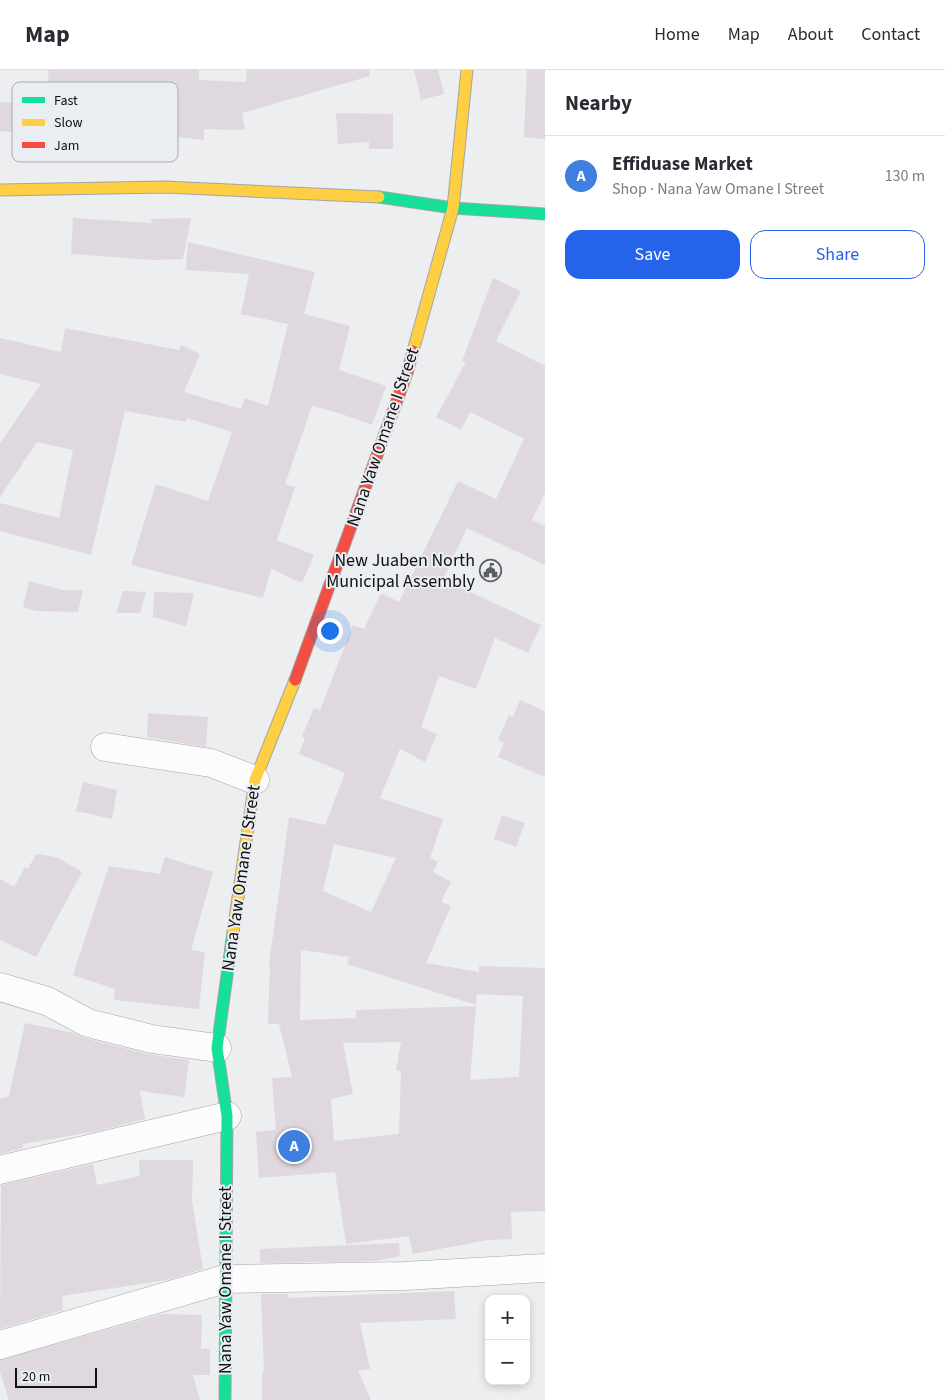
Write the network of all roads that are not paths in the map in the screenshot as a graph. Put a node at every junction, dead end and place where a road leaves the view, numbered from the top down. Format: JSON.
{"nodes":[{"id":1,"x":467,"y":70,"type":"edge"},
{"id":2,"x":0,"y":190,"type":"edge"},
{"id":3,"x":453,"y":208,"type":"junction"},
{"id":4,"x":545,"y":214,"type":"edge"},
{"id":5,"x":105,"y":747,"type":"dead end"},
{"id":6,"x":255,"y":780,"type":"junction"},
{"id":7,"x":0,"y":987,"type":"edge"},
{"id":8,"x":217,"y":1048,"type":"junction"},
{"id":9,"x":227,"y":1116,"type":"junction"},
{"id":10,"x":0,"y":1170,"type":"edge"},
{"id":11,"x":545,"y":1268,"type":"edge"},
{"id":12,"x":225,"y":1279,"type":"junction"},
{"id":13,"x":0,"y":1345,"type":"edge"},
{"id":14,"x":225,"y":1400,"type":"edge"}],
"edges":[{"from":1,"to":3,"type":"main road","name":"Nana Yaw Omane I Street"},
{"from":2,"to":3,"type":"main road"},
{"from":3,"to":4,"type":"main road"},
{"from":3,"to":6,"type":"main road","name":"Nana Yaw Omane I Street"},
{"from":5,"to":6,"type":"street"},
{"from":6,"to":8,"type":"main road","name":"Nana Yaw Omane I Street"},
{"from":7,"to":8,"type":"street"},
{"from":8,"to":9,"type":"main road","name":"Nana Yaw Omane I Street"},
{"from":9,"to":10,"type":"street"},
{"from":9,"to":12,"type":"main road","name":"Nana Yaw Omane I Street"},
{"from":11,"to":12,"type":"street"},
{"from":12,"to":13,"type":"street"},
{"from":12,"to":14,"type":"main road","name":"Nana Yaw Omane I Street"}]}
